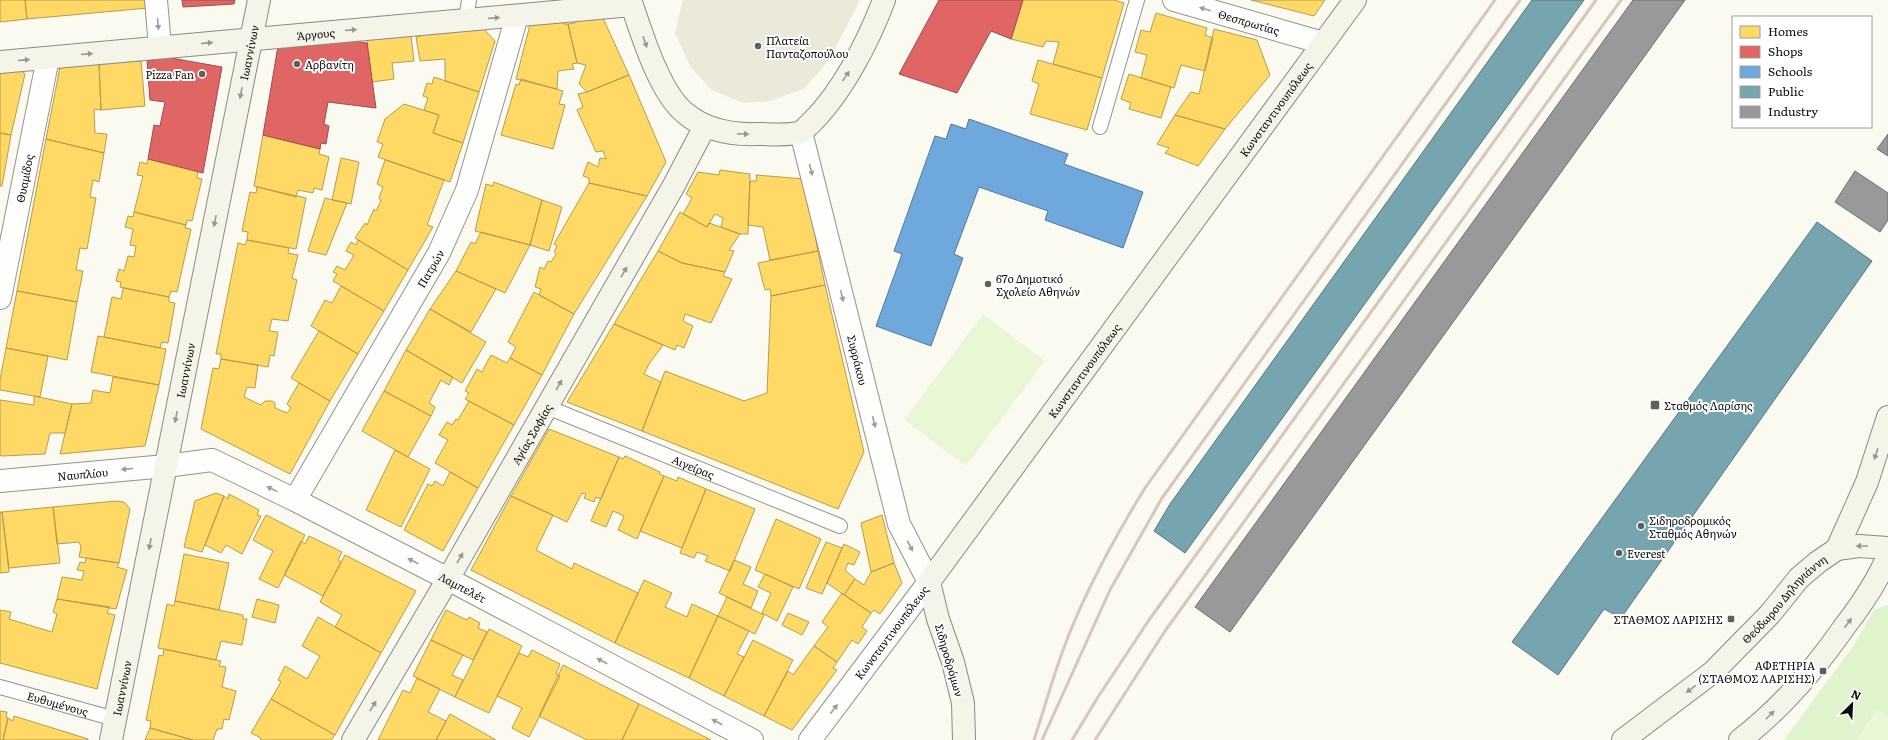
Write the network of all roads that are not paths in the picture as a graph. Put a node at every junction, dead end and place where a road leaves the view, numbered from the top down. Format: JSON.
{"nodes":[{"id":1,"x":156,"y":0,"type":"edge"},
{"id":2,"x":259,"y":0,"type":"edge"},
{"id":3,"x":884,"y":0,"type":"edge"},
{"id":4,"x":1137,"y":0,"type":"edge"},
{"id":5,"x":1174,"y":0,"type":"edge"},
{"id":6,"x":1355,"y":0,"type":"edge"},
{"id":7,"x":633,"y":3,"type":"edge"},
{"id":8,"x":562,"y":6,"type":"edge"},
{"id":9,"x":468,"y":10,"type":"edge"},
{"id":10,"x":517,"y":16,"type":"junction"},
{"id":11,"x":252,"y":39,"type":"junction"},
{"id":12,"x":1323,"y":43,"type":"junction"},
{"id":13,"x":160,"y":47,"type":"junction"},
{"id":14,"x":48,"y":58,"type":"junction"},
{"id":15,"x":0,"y":62,"type":"edge"},
{"id":16,"x":705,"y":126,"type":"junction"},
{"id":17,"x":1100,"y":127,"type":"dead end"},
{"id":18,"x":801,"y":132,"type":"junction"},
{"id":19,"x":0,"y":298,"type":"edge"},
{"id":20,"x":547,"y":406,"type":"junction"},
{"id":21,"x":1888,"y":417,"type":"edge"},
{"id":22,"x":166,"y":466,"type":"junction"},
{"id":23,"x":0,"y":481,"type":"edge"},
{"id":24,"x":295,"y":500,"type":"junction"},
{"id":25,"x":840,"y":526,"type":"dead end"},
{"id":26,"x":1888,"y":548,"type":"edge"},
{"id":27,"x":1837,"y":549,"type":"junction"},
{"id":28,"x":1888,"y":556,"type":"edge"},
{"id":29,"x":448,"y":579,"type":"junction"},
{"id":30,"x":928,"y":582,"type":"junction"},
{"id":31,"x":0,"y":687,"type":"edge"},
{"id":32,"x":115,"y":719,"type":"junction"},
{"id":33,"x":111,"y":740,"type":"edge"},
{"id":34,"x":353,"y":740,"type":"edge"},
{"id":35,"x":752,"y":740,"type":"edge"},
{"id":36,"x":810,"y":740,"type":"edge"},
{"id":37,"x":964,"y":740,"type":"edge"},
{"id":38,"x":1624,"y":740,"type":"edge"},
{"id":39,"x":1740,"y":740,"type":"edge"}],
"edges":[{"from":1,"to":13,"type":"street","one_way":true},
{"from":2,"to":11,"type":"street","name":"Ιωαννίνων"},
{"from":18,"to":3,"type":"street","one_way":true},
{"from":4,"to":17,"type":"lane"},
{"from":12,"to":5,"type":"street","name":"Θεσπρωτίας","one_way":true},
{"from":6,"to":12,"type":"street","name":"Κωνσταντινουπόλεως"},
{"from":7,"to":8,"type":"street","name":"Άργους"},
{"from":7,"to":16,"type":"street","one_way":true},
{"from":8,"to":10,"type":"street","name":"Άργους"},
{"from":9,"to":10,"type":"street","name":"Άργους","one_way":true},
{"from":11,"to":9,"type":"street","name":"Άργους","one_way":true},
{"from":10,"to":24,"type":"street","name":"Πατρών"},
{"from":13,"to":11,"type":"street","name":"Άργους","one_way":true},
{"from":11,"to":22,"type":"street","name":"Ιωαννίνων","one_way":true},
{"from":12,"to":30,"type":"street","name":"Κωνσταντινουπόλεως"},
{"from":14,"to":13,"type":"street","name":"Άργους","one_way":true},
{"from":15,"to":14,"type":"street","name":"Άργους","one_way":true},
{"from":14,"to":19,"type":"street","name":"Θυαμίδος"},
{"from":16,"to":18,"type":"street","one_way":true},
{"from":20,"to":16,"type":"street","name":"Αγίας Σοφίας","one_way":true},
{"from":18,"to":30,"type":"street","name":"Συρράκου","one_way":true},
{"from":20,"to":25,"type":"lane","name":"Αιγείρας"},
{"from":29,"to":20,"type":"street","name":"Αγίας Σοφίας","one_way":true},
{"from":21,"to":27,"type":"street","name":"Θεόδωρου Δηληγιάννη","one_way":true},
{"from":22,"to":23,"type":"street","name":"Ναυπλίου","one_way":true},
{"from":24,"to":22,"type":"street","name":"Λαμπελέτ","one_way":true},
{"from":22,"to":32,"type":"street","name":"Ιωαννίνων","one_way":true},
{"from":29,"to":24,"type":"street","name":"Λαμπελέτ","one_way":true},
{"from":26,"to":27,"type":"street","one_way":true},
{"from":27,"to":38,"type":"street","name":"Θεόδωρου Δηληγιάννη","one_way":true},
{"from":39,"to":28,"type":"street","one_way":true},
{"from":34,"to":29,"type":"street","name":"Αγίας Σοφίας","one_way":true},
{"from":35,"to":29,"type":"street","name":"Λαμπελέτ","one_way":true},
{"from":36,"to":30,"type":"street","name":"Κωνσταντινουπόλεως","one_way":true},
{"from":30,"to":37,"type":"street","name":"Σιδηροδρόμων"},
{"from":31,"to":32,"type":"lane","name":"Ευθυμένους"},
{"from":32,"to":33,"type":"street","name":"Ιωαννίνων"}]}
